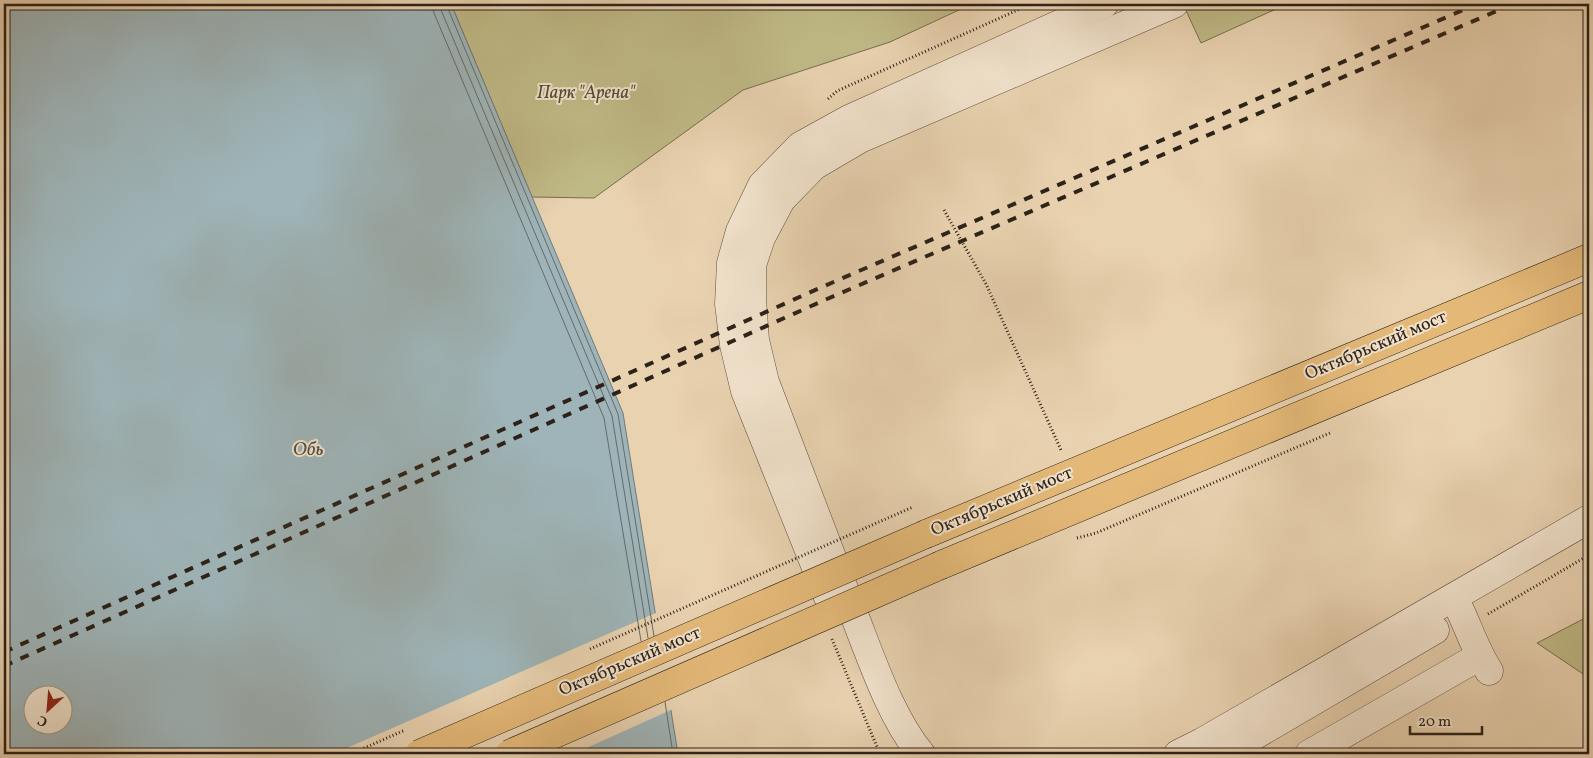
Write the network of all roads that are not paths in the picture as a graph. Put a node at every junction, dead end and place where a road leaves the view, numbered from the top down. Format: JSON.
{"nodes":[{"id":1,"x":1104,"y":4,"type":"edge"},
{"id":2,"x":1174,"y":4,"type":"edge"},
{"id":3,"x":1589,"y":258,"type":"edge"},
{"id":4,"x":1589,"y":296,"type":"edge"},
{"id":5,"x":1589,"y":519,"type":"edge"},
{"id":6,"x":1589,"y":540,"type":"edge"},
{"id":7,"x":1459,"y":606,"type":"junction"},
{"id":8,"x":419,"y":754,"type":"edge"},
{"id":9,"x":509,"y":754,"type":"edge"},
{"id":10,"x":897,"y":754,"type":"edge"},
{"id":11,"x":921,"y":754,"type":"edge"},
{"id":12,"x":1178,"y":754,"type":"edge"},
{"id":13,"x":1223,"y":754,"type":"edge"},
{"id":14,"x":1309,"y":754,"type":"edge"}],
"edges":[{"from":1,"to":10,"type":"street"},
{"from":2,"to":11,"type":"street"},
{"from":3,"to":8,"type":"main road","name":"Октябрьский мост","bridge":true},
{"from":4,"to":9,"type":"main road","name":"Октябрьский мост","bridge":true},
{"from":5,"to":7,"type":"street"},
{"from":6,"to":7,"type":"street"},
{"from":7,"to":12,"type":"street"},
{"from":7,"to":13,"type":"street"},
{"from":7,"to":14,"type":"street"}]}
